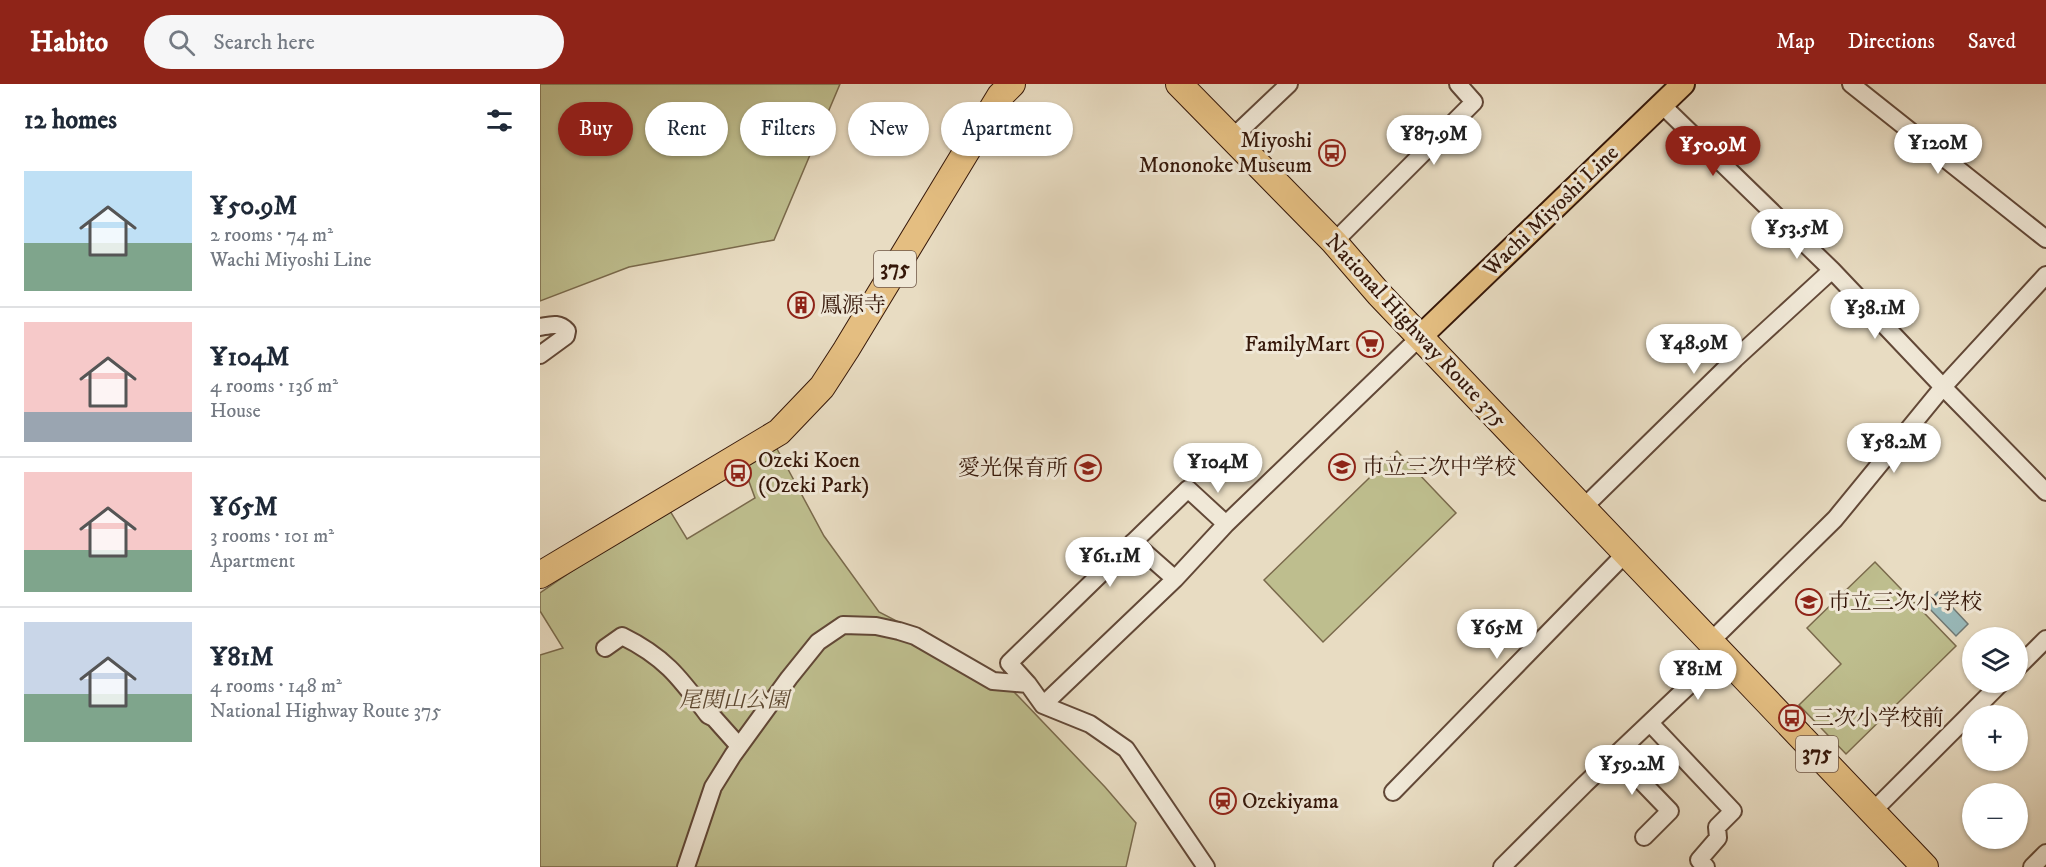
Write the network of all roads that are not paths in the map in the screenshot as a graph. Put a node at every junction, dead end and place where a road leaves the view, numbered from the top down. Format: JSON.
{"nodes":[{"id":1,"x":1011,"y":84,"type":"edge"},
{"id":2,"x":1179,"y":84,"type":"edge"},
{"id":3,"x":1289,"y":84,"type":"edge"},
{"id":4,"x":1458,"y":84,"type":"edge"},
{"id":5,"x":1683,"y":84,"type":"edge"},
{"id":6,"x":1851,"y":84,"type":"edge"},
{"id":7,"x":1662,"y":105,"type":"junction"},
{"id":8,"x":1232,"y":139,"type":"junction"},
{"id":9,"x":2046,"y":239,"type":"edge"},
{"id":10,"x":1334,"y":242,"type":"junction"},
{"id":11,"x":1832,"y":270,"type":"junction"},
{"id":12,"x":2046,"y":275,"type":"edge"},
{"id":13,"x":540,"y":327,"type":"edge"},
{"id":14,"x":1420,"y":337,"type":"junction"},
{"id":15,"x":540,"y":355,"type":"edge"},
{"id":16,"x":1943,"y":387,"type":"junction"},
{"id":17,"x":2046,"y":492,"type":"edge"},
{"id":18,"x":1583,"y":508,"type":"junction"},
{"id":19,"x":1226,"y":524,"type":"junction"},
{"id":20,"x":1133,"y":542,"type":"junction"},
{"id":21,"x":1626,"y":553,"type":"junction"},
{"id":22,"x":540,"y":575,"type":"edge"},
{"id":23,"x":1175,"y":579,"type":"junction"},
{"id":24,"x":2046,"y":639,"type":"edge"},
{"id":25,"x":605,"y":648,"type":"dead end"},
{"id":26,"x":1716,"y":648,"type":"junction"},
{"id":27,"x":2028,"y":657,"type":"edge"},
{"id":28,"x":1028,"y":684,"type":"junction"},
{"id":29,"x":1991,"y":693,"type":"edge"},
{"id":30,"x":1043,"y":705,"type":"junction"},
{"id":31,"x":1650,"y":723,"type":"junction"},
{"id":32,"x":739,"y":746,"type":"junction"},
{"id":33,"x":1616,"y":755,"type":"junction"},
{"id":34,"x":1393,"y":792,"type":"dead end"},
{"id":35,"x":1872,"y":812,"type":"junction"},
{"id":36,"x":1644,"y":837,"type":"dead end"},
{"id":37,"x":2046,"y":853,"type":"edge"},
{"id":38,"x":686,"y":867,"type":"edge"},
{"id":39,"x":1206,"y":867,"type":"edge"},
{"id":40,"x":1502,"y":867,"type":"edge"},
{"id":41,"x":1706,"y":867,"type":"edge"},
{"id":42,"x":1925,"y":867,"type":"edge"},
{"id":43,"x":2032,"y":867,"type":"edge"}],
"edges":[{"from":1,"to":22,"type":"highway","number":"375"},
{"from":2,"to":8,"type":"highway","name":"National Highway Route 375","number":"375"},
{"from":3,"to":8,"type":"street"},
{"from":4,"to":10,"type":"street"},
{"from":5,"to":7,"type":"main road","name":"Wachi Miyoshi Line"},
{"from":6,"to":9,"type":"street"},
{"from":7,"to":11,"type":"street"},
{"from":7,"to":14,"type":"main road","name":"Wachi Miyoshi Line"},
{"from":8,"to":10,"type":"highway","name":"National Highway Route 375","number":"375"},
{"from":10,"to":14,"type":"highway","name":"National Highway Route 375","number":"375"},
{"from":11,"to":16,"type":"street"},
{"from":11,"to":18,"type":"street"},
{"from":12,"to":16,"type":"street"},
{"from":13,"to":15,"type":"street"},
{"from":14,"to":18,"type":"highway","name":"National Highway Route 375","number":"375"},
{"from":14,"to":19,"type":"street"},
{"from":16,"to":17,"type":"street"},
{"from":16,"to":26,"type":"street"},
{"from":18,"to":21,"type":"highway","name":"National Highway Route 375","number":"375"},
{"from":19,"to":20,"type":"street"},
{"from":19,"to":23,"type":"street"},
{"from":20,"to":23,"type":"street"},
{"from":20,"to":28,"type":"street"},
{"from":21,"to":26,"type":"highway","name":"National Highway Route 375","number":"375"},
{"from":21,"to":34,"type":"street"},
{"from":23,"to":30,"type":"street"},
{"from":24,"to":27,"type":"street"},
{"from":25,"to":32,"type":"street"},
{"from":26,"to":31,"type":"street"},
{"from":26,"to":35,"type":"highway","name":"National Highway Route 375","number":"375"},
{"from":28,"to":30,"type":"street"},
{"from":28,"to":32,"type":"street"},
{"from":29,"to":35,"type":"street"},
{"from":30,"to":39,"type":"street"},
{"from":31,"to":33,"type":"street"},
{"from":31,"to":41,"type":"street"},
{"from":32,"to":38,"type":"street"},
{"from":33,"to":36,"type":"street"},
{"from":33,"to":40,"type":"street"},
{"from":35,"to":42,"type":"highway","name":"National Highway Route 375","number":"375"},
{"from":37,"to":43,"type":"street"}]}
